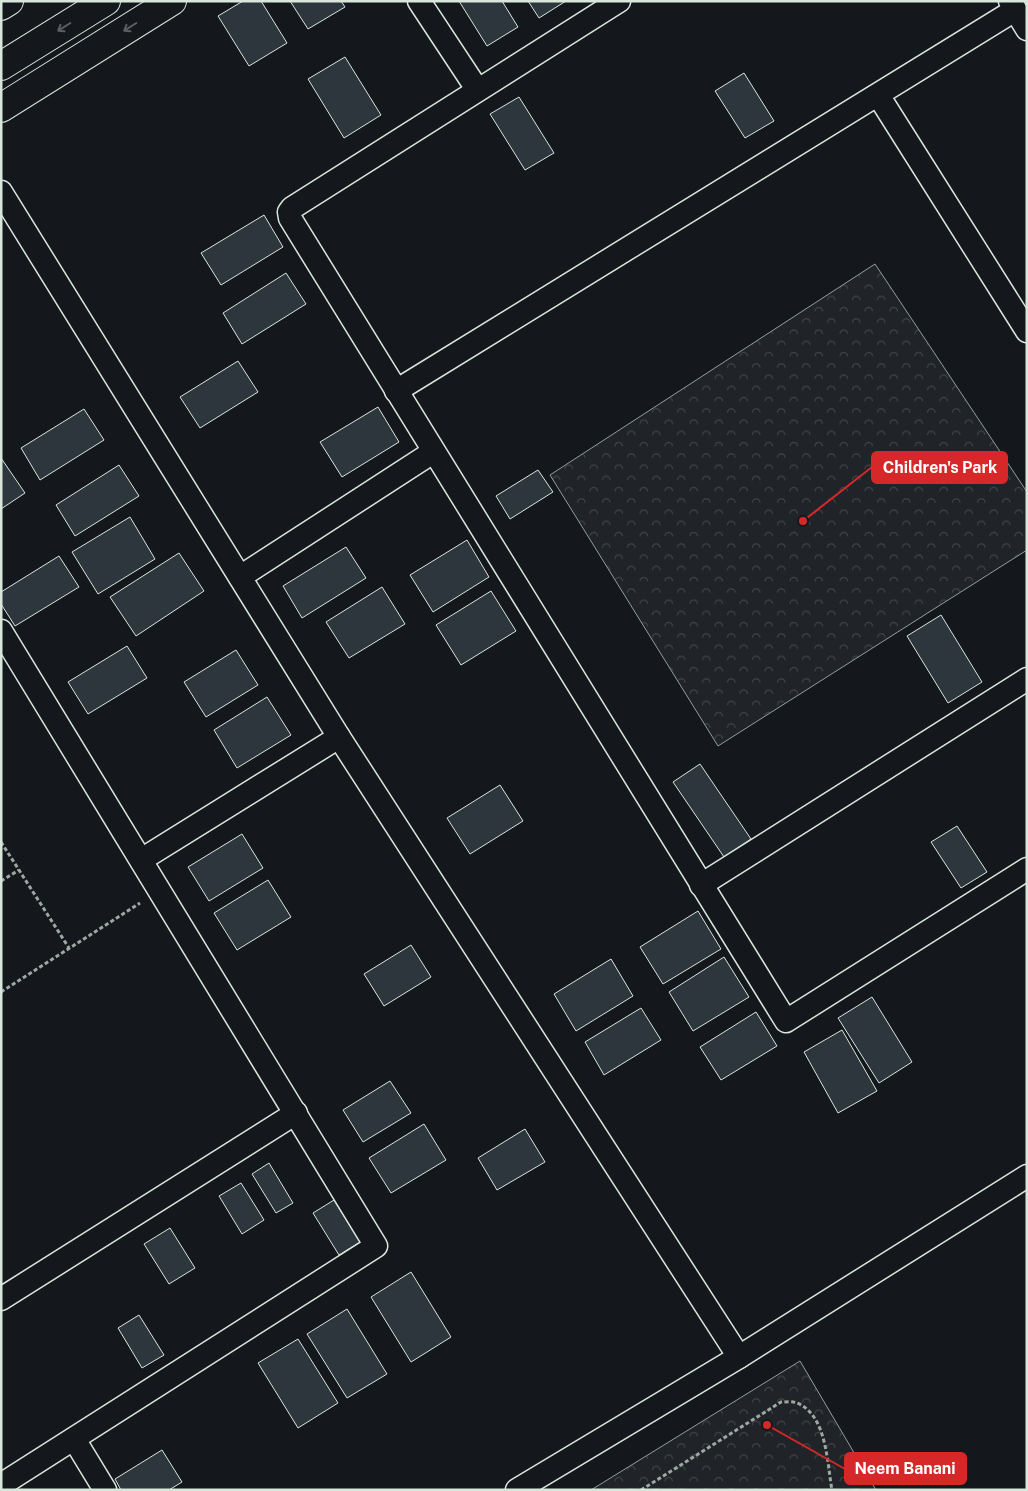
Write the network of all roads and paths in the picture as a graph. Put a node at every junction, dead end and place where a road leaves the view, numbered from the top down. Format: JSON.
{"nodes":[{"id":1,"x":9,"y":1,"type":"edge"},
{"id":2,"x":106,"y":1,"type":"edge"},
{"id":3,"x":172,"y":1,"type":"edge"},
{"id":4,"x":419,"y":1,"type":"edge"},
{"id":5,"x":619,"y":1,"type":"edge"},
{"id":6,"x":1,"y":6,"type":"edge"},
{"id":7,"x":1017,"y":13,"type":"edge"},
{"id":8,"x":1,"y":66,"type":"edge"},
{"id":9,"x":477,"y":89,"type":"junction"},
{"id":10,"x":878,"y":95,"type":"junction"},
{"id":11,"x":1,"y":108,"type":"edge"},
{"id":12,"x":1,"y":192,"type":"edge"},
{"id":13,"x":1027,"y":330,"type":"edge"},
{"id":14,"x":396,"y":391,"type":"junction"},
{"id":15,"x":433,"y":452,"type":"junction"},
{"id":16,"x":240,"y":577,"type":"junction"},
{"id":17,"x":1,"y":631,"type":"edge"},
{"id":18,"x":1027,"y":679,"type":"edge"},
{"id":19,"x":339,"y":737,"type":"junction"},
{"id":20,"x":1,"y":842,"type":"edge"},
{"id":21,"x":141,"y":860,"type":"junction"},
{"id":22,"x":1027,"y":869,"type":"edge"},
{"id":23,"x":19,"y":870,"type":"junction"},
{"id":24,"x":1,"y":881,"type":"edge"},
{"id":25,"x":701,"y":885,"type":"junction"},
{"id":26,"x":160,"y":890,"type":"junction"},
{"id":27,"x":70,"y":948,"type":"junction"},
{"id":28,"x":1,"y":992,"type":"edge"},
{"id":29,"x":296,"y":1114,"type":"junction"},
{"id":30,"x":1027,"y":1176,"type":"edge"},
{"id":31,"x":1,"y":1300,"type":"edge"},
{"id":32,"x":739,"y":1357,"type":"junction"},
{"id":33,"x":74,"y":1439,"type":"junction"},
{"id":34,"x":1,"y":1485,"type":"edge"},
{"id":35,"x":105,"y":1490,"type":"edge"},
{"id":36,"x":517,"y":1490,"type":"edge"},
{"id":37,"x":641,"y":1490,"type":"edge"},
{"id":38,"x":832,"y":1490,"type":"edge"}],
"edges":[{"from":1,"to":6,"type":"street"},
{"from":2,"to":8,"type":"street","one_way":true},
{"from":3,"to":11,"type":"street","one_way":true},
{"from":4,"to":9,"type":"street"},
{"from":5,"to":9,"type":"street"},
{"from":7,"to":10,"type":"street"},
{"from":9,"to":14,"type":"street"},
{"from":10,"to":13,"type":"street"},
{"from":10,"to":14,"type":"street"},
{"from":12,"to":16,"type":"street"},
{"from":14,"to":15,"type":"street"},
{"from":15,"to":16,"type":"street"},
{"from":15,"to":25,"type":"street"},
{"from":16,"to":19,"type":"street"},
{"from":17,"to":21,"type":"street"},
{"from":18,"to":25,"type":"street"},
{"from":19,"to":21,"type":"street"},
{"from":19,"to":32,"type":"street"},
{"from":20,"to":23,"type":"path"},
{"from":21,"to":26,"type":"street"},
{"from":22,"to":25,"type":"street"},
{"from":23,"to":24,"type":"path"},
{"from":23,"to":27,"type":"path"},
{"from":26,"to":27,"type":"path"},
{"from":26,"to":29,"type":"street"},
{"from":27,"to":28,"type":"path"},
{"from":29,"to":31,"type":"street"},
{"from":29,"to":33,"type":"street"},
{"from":30,"to":32,"type":"street"},
{"from":32,"to":36,"type":"street"},
{"from":33,"to":34,"type":"street"},
{"from":33,"to":35,"type":"street"},
{"from":37,"to":38,"type":"path"}]}
